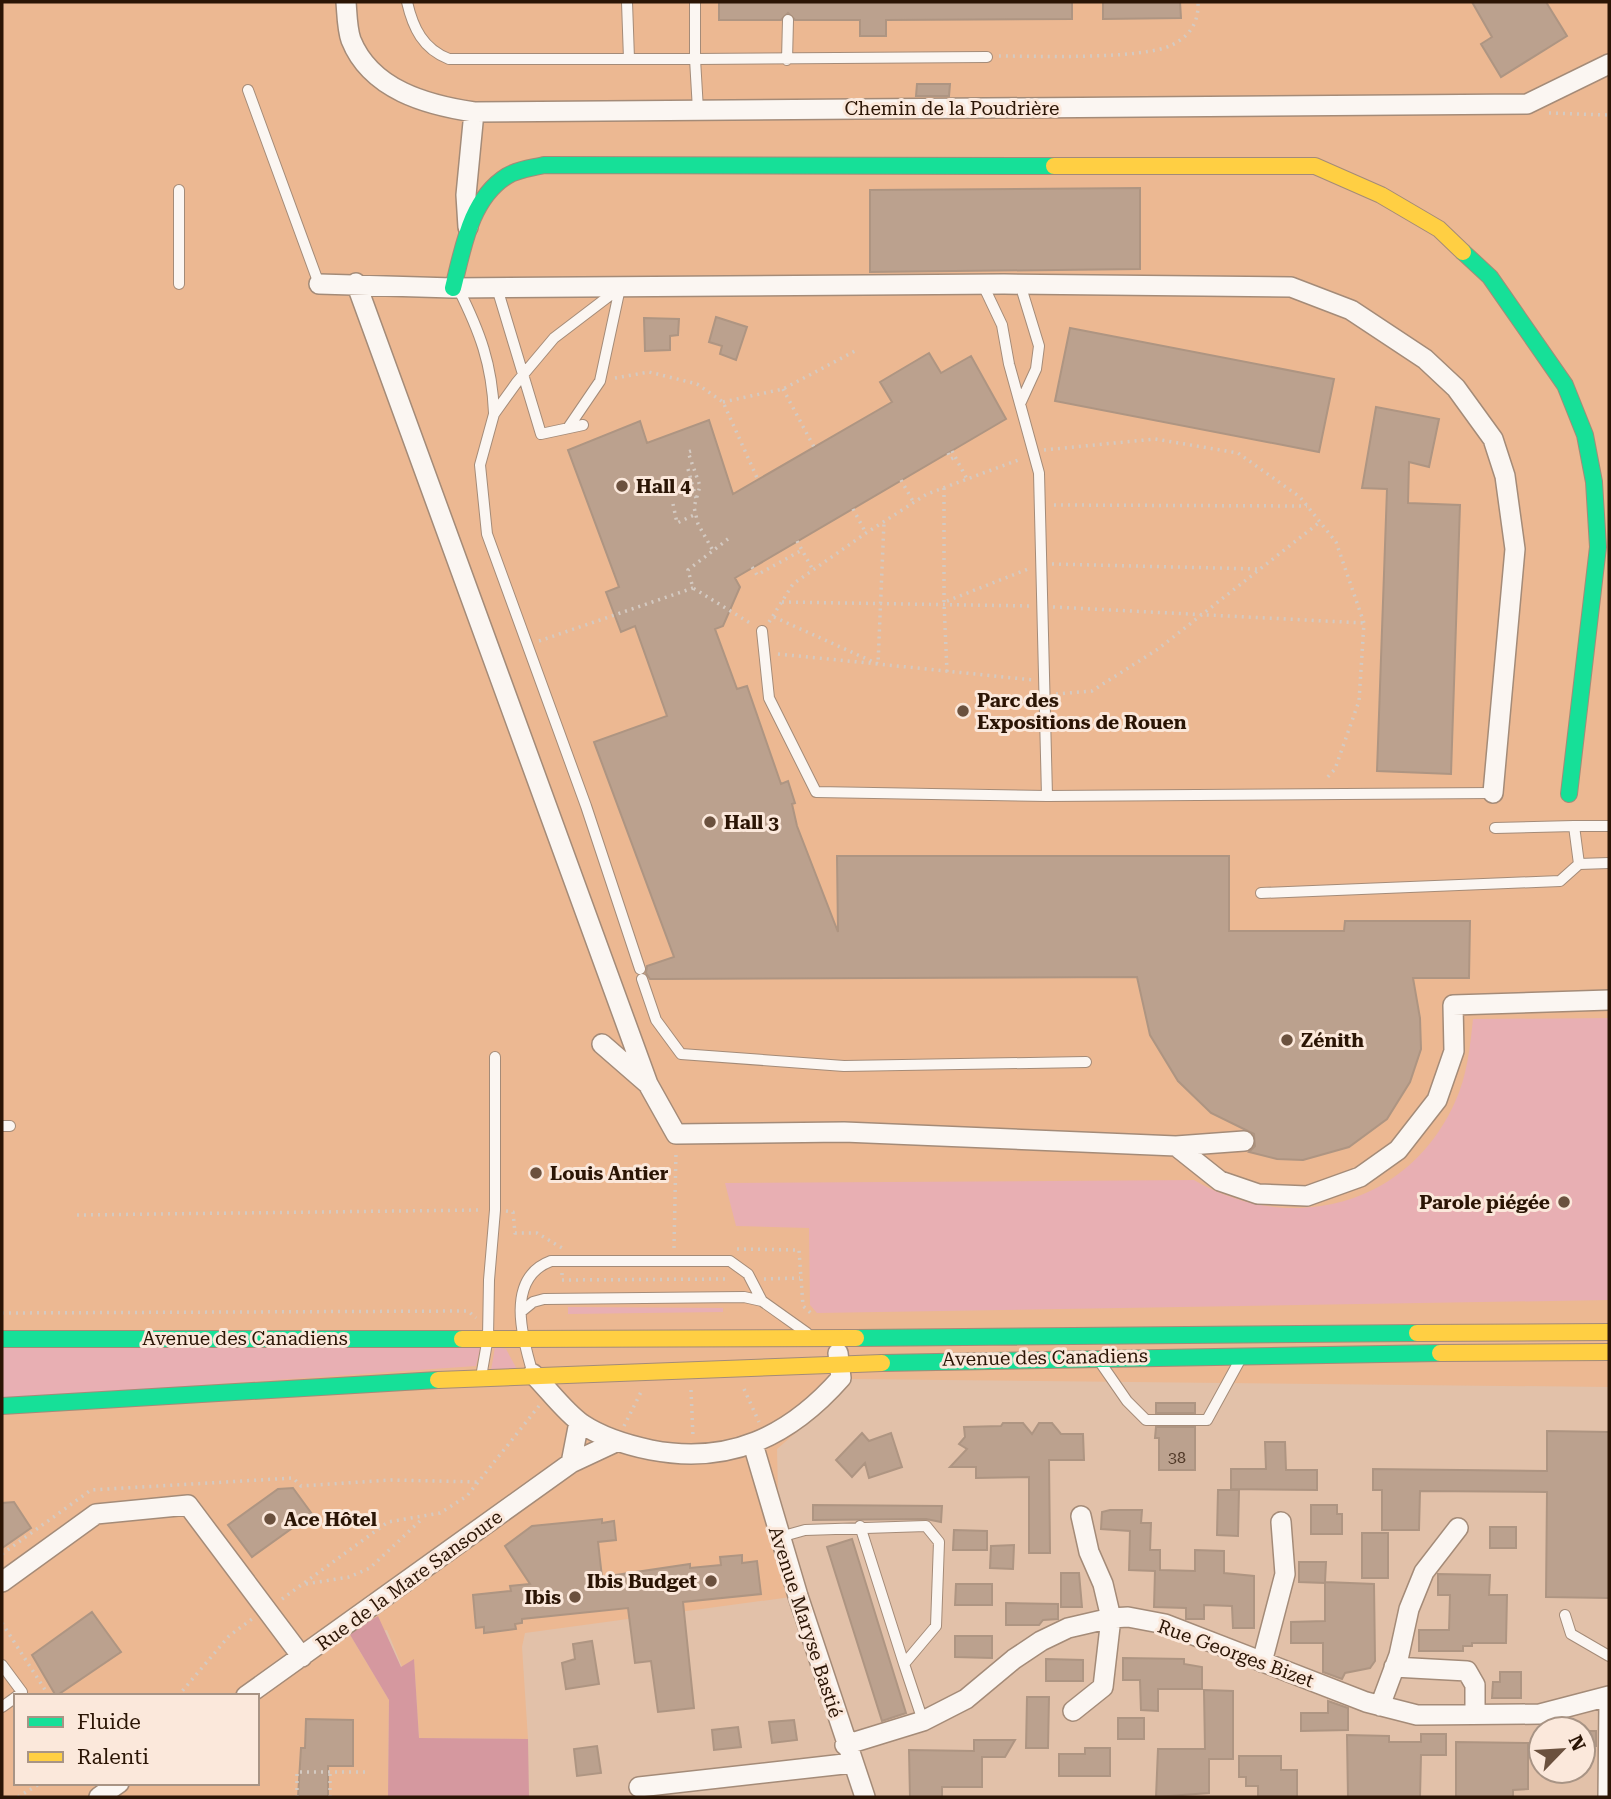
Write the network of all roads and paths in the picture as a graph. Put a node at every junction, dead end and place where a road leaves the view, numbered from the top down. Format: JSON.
{"nodes":[{"id":1,"x":346,"y":2,"type":"edge"},
{"id":2,"x":407,"y":2,"type":"edge"},
{"id":3,"x":627,"y":2,"type":"edge"},
{"id":4,"x":695,"y":2,"type":"edge"},
{"id":5,"x":1198,"y":2,"type":"edge"},
{"id":6,"x":788,"y":20,"type":"dead end"},
{"id":7,"x":986,"y":57,"type":"joint"},
{"id":8,"x":629,"y":59,"type":"junction"},
{"id":9,"x":695,"y":59,"type":"junction"},
{"id":10,"x":787,"y":60,"type":"junction"},
{"id":11,"x":1609,"y":64,"type":"edge"},
{"id":12,"x":248,"y":90,"type":"dead end"},
{"id":13,"x":1527,"y":104,"type":"junction"},
{"id":14,"x":698,"y":110,"type":"junction"},
{"id":15,"x":474,"y":112,"type":"junction"},
{"id":16,"x":1609,"y":115,"type":"edge"},
{"id":17,"x":179,"y":190,"type":"dead end"},
{"id":18,"x":468,"y":227,"type":"junction"},
{"id":19,"x":356,"y":283,"type":"junction"},
{"id":20,"x":179,"y":284,"type":"dead end"},
{"id":21,"x":319,"y":284,"type":"joint"},
{"id":22,"x":983,"y":284,"type":"junction"},
{"id":23,"x":1020,"y":284,"type":"junction"},
{"id":24,"x":455,"y":288,"type":"junction"},
{"id":25,"x":497,"y":288,"type":"junction"},
{"id":26,"x":620,"y":288,"type":"junction"},
{"id":27,"x":855,"y":351,"type":"dead end"},
{"id":28,"x":524,"y":374,"type":"junction"},
{"id":29,"x":600,"y":381,"type":"junction"},
{"id":30,"x":783,"y":389,"type":"junction"},
{"id":31,"x":723,"y":402,"type":"junction"},
{"id":32,"x":1020,"y":404,"type":"junction"},
{"id":33,"x":494,"y":414,"type":"junction"},
{"id":34,"x":583,"y":425,"type":"dead end"},
{"id":35,"x":568,"y":428,"type":"junction"},
{"id":36,"x":814,"y":447,"type":"dead end"},
{"id":37,"x":691,"y":451,"type":"dead end"},
{"id":38,"x":1036,"y":451,"type":"junction"},
{"id":39,"x":950,"y":452,"type":"dead end"},
{"id":40,"x":688,"y":471,"type":"dead end"},
{"id":41,"x":758,"y":480,"type":"dead end"},
{"id":42,"x":967,"y":480,"type":"junction"},
{"id":43,"x":901,"y":481,"type":"dead end"},
{"id":44,"x":944,"y":488,"type":"junction"},
{"id":45,"x":704,"y":491,"type":"dead end"},
{"id":46,"x":698,"y":493,"type":"junction"},
{"id":47,"x":697,"y":500,"type":"junction"},
{"id":48,"x":914,"y":503,"type":"junction"},
{"id":49,"x":1040,"y":505,"type":"junction"},
{"id":50,"x":1307,"y":506,"type":"junction"},
{"id":51,"x":676,"y":507,"type":"dead end"},
{"id":52,"x":853,"y":509,"type":"dead end"},
{"id":53,"x":696,"y":514,"type":"junction"},
{"id":54,"x":884,"y":522,"type":"junction"},
{"id":55,"x":1320,"y":522,"type":"junction"},
{"id":56,"x":866,"y":533,"type":"junction"},
{"id":57,"x":728,"y":540,"type":"dead end"},
{"id":58,"x":797,"y":541,"type":"dead end"},
{"id":59,"x":712,"y":549,"type":"junction"},
{"id":60,"x":802,"y":550,"type":"junction"},
{"id":61,"x":1042,"y":563,"type":"junction"},
{"id":62,"x":752,"y":567,"type":"dead end"},
{"id":63,"x":1260,"y":569,"type":"junction"},
{"id":64,"x":813,"y":570,"type":"junction"},
{"id":65,"x":693,"y":588,"type":"junction"},
{"id":66,"x":782,"y":602,"type":"junction"},
{"id":67,"x":944,"y":603,"type":"junction"},
{"id":68,"x":882,"y":604,"type":"junction"},
{"id":69,"x":1043,"y":607,"type":"junction"},
{"id":70,"x":1205,"y":612,"type":"junction"},
{"id":71,"x":774,"y":617,"type":"junction"},
{"id":72,"x":1364,"y":623,"type":"junction"},
{"id":73,"x":762,"y":631,"type":"junction"},
{"id":74,"x":528,"y":646,"type":"junction"},
{"id":75,"x":764,"y":653,"type":"junction"},
{"id":76,"x":878,"y":664,"type":"junction"},
{"id":77,"x":947,"y":672,"type":"junction"},
{"id":78,"x":1045,"y":681,"type":"junction"},
{"id":79,"x":1045,"y":695,"type":"junction"},
{"id":80,"x":1493,"y":793,"type":"joint"},
{"id":81,"x":1311,"y":794,"type":"junction"},
{"id":82,"x":1569,"y":794,"type":"dead end"},
{"id":83,"x":1047,"y":796,"type":"junction"},
{"id":84,"x":1609,"y":825,"type":"edge"},
{"id":85,"x":1574,"y":826,"type":"junction"},
{"id":86,"x":1495,"y":828,"type":"dead end"},
{"id":87,"x":1609,"y":863,"type":"edge"},
{"id":88,"x":1578,"y":864,"type":"junction"},
{"id":89,"x":1261,"y":893,"type":"dead end"},
{"id":90,"x":1609,"y":1000,"type":"edge"},
{"id":91,"x":602,"y":1044,"type":"dead end"},
{"id":92,"x":495,"y":1057,"type":"dead end"},
{"id":93,"x":1086,"y":1062,"type":"dead end"},
{"id":94,"x":648,"y":1084,"type":"junction"},
{"id":95,"x":676,"y":1134,"type":"junction"},
{"id":96,"x":1244,"y":1141,"type":"dead end"},
{"id":97,"x":1176,"y":1146,"type":"junction"},
{"id":98,"x":495,"y":1210,"type":"junction"},
{"id":99,"x":77,"y":1215,"type":"dead end"},
{"id":100,"x":688,"y":1249,"type":"dead end"},
{"id":101,"x":729,"y":1249,"type":"dead end"},
{"id":102,"x":562,"y":1261,"type":"junction"},
{"id":103,"x":728,"y":1279,"type":"dead end"},
{"id":104,"x":762,"y":1301,"type":"junction"},
{"id":105,"x":522,"y":1311,"type":"junction"},
{"id":106,"x":2,"y":1313,"type":"edge"},
{"id":107,"x":820,"y":1321,"type":"dead end"},
{"id":108,"x":480,"y":1322,"type":"dead end"},
{"id":109,"x":1609,"y":1332,"type":"edge"},
{"id":110,"x":488,"y":1337,"type":"junction"},
{"id":111,"x":521,"y":1337,"type":"junction"},
{"id":112,"x":813,"y":1337,"type":"junction"},
{"id":113,"x":837,"y":1337,"type":"junction"},
{"id":114,"x":2,"y":1339,"type":"edge"},
{"id":115,"x":1609,"y":1352,"type":"edge"},
{"id":116,"x":1244,"y":1353,"type":"junction"},
{"id":117,"x":1096,"y":1356,"type":"junction"},
{"id":118,"x":839,"y":1363,"type":"junction"},
{"id":119,"x":533,"y":1374,"type":"junction"},
{"id":120,"x":481,"y":1377,"type":"junction"},
{"id":121,"x":642,"y":1389,"type":"dead end"},
{"id":122,"x":744,"y":1389,"type":"dead end"},
{"id":123,"x":691,"y":1390,"type":"dead end"},
{"id":124,"x":545,"y":1400,"type":"dead end"},
{"id":125,"x":2,"y":1406,"type":"edge"},
{"id":126,"x":579,"y":1422,"type":"junction"},
{"id":127,"x":618,"y":1441,"type":"junction"},
{"id":128,"x":760,"y":1441,"type":"junction"},
{"id":129,"x":694,"y":1455,"type":"junction"},
{"id":130,"x":571,"y":1463,"type":"junction"},
{"id":131,"x":480,"y":1482,"type":"junction"},
{"id":132,"x":1081,"y":1516,"type":"dead end"},
{"id":133,"x":424,"y":1517,"type":"junction"},
{"id":134,"x":1281,"y":1522,"type":"dead end"},
{"id":135,"x":860,"y":1526,"type":"junction"},
{"id":136,"x":1458,"y":1528,"type":"dead end"},
{"id":137,"x":779,"y":1537,"type":"junction"},
{"id":138,"x":2,"y":1554,"type":"edge"},
{"id":139,"x":2,"y":1582,"type":"edge"},
{"id":140,"x":303,"y":1584,"type":"junction"},
{"id":141,"x":266,"y":1609,"type":"junction"},
{"id":142,"x":1565,"y":1615,"type":"dead end"},
{"id":143,"x":1111,"y":1618,"type":"junction"},
{"id":144,"x":2,"y":1623,"type":"edge"},
{"id":145,"x":1609,"y":1656,"type":"edge"},
{"id":146,"x":302,"y":1657,"type":"junction"},
{"id":147,"x":1262,"y":1662,"type":"junction"},
{"id":148,"x":904,"y":1664,"type":"junction"},
{"id":149,"x":2,"y":1665,"type":"edge"},
{"id":150,"x":1394,"y":1667,"type":"junction"},
{"id":151,"x":19,"y":1694,"type":"edge"},
{"id":152,"x":48,"y":1694,"type":"edge"},
{"id":153,"x":180,"y":1694,"type":"edge"},
{"id":154,"x":250,"y":1694,"type":"edge"},
{"id":155,"x":1609,"y":1696,"type":"edge"},
{"id":156,"x":1609,"y":1702,"type":"edge"},
{"id":157,"x":1380,"y":1706,"type":"junction"},
{"id":158,"x":1073,"y":1711,"type":"dead end"},
{"id":159,"x":1475,"y":1714,"type":"junction"},
{"id":160,"x":923,"y":1721,"type":"junction"},
{"id":161,"x":849,"y":1754,"type":"junction"},
{"id":162,"x":330,"y":1772,"type":"junction"},
{"id":163,"x":365,"y":1772,"type":"dead end"},
{"id":164,"x":38,"y":1785,"type":"edge"},
{"id":165,"x":116,"y":1785,"type":"edge"},
{"id":166,"x":639,"y":1787,"type":"dead end"},
{"id":167,"x":18,"y":1797,"type":"edge"},
{"id":168,"x":99,"y":1797,"type":"edge"},
{"id":169,"x":297,"y":1797,"type":"edge"},
{"id":170,"x":330,"y":1797,"type":"edge"},
{"id":171,"x":864,"y":1797,"type":"edge"},
{"id":172,"x":1608,"y":1797,"type":"edge"}],
"edges":[{"from":1,"to":15,"type":"street","name":"Chemin de la Poudrière"},
{"from":2,"to":8,"type":"lane"},
{"from":3,"to":8,"type":"lane"},
{"from":4,"to":9,"type":"lane"},
{"from":5,"to":7,"type":"path"},
{"from":6,"to":10,"type":"lane"},
{"from":7,"to":10,"type":"lane"},
{"from":8,"to":9,"type":"lane"},
{"from":9,"to":10,"type":"lane"},
{"from":9,"to":14,"type":"lane"},
{"from":11,"to":13,"type":"street","name":"Chemin de la Poudrière"},
{"from":12,"to":21,"type":"lane"},
{"from":13,"to":14,"type":"street","name":"Chemin de la Poudrière"},
{"from":13,"to":16,"type":"path"},
{"from":14,"to":15,"type":"street","name":"Chemin de la Poudrière"},
{"from":15,"to":18,"type":"street"},
{"from":17,"to":20,"type":"lane"},
{"from":18,"to":24,"type":"main road"},
{"from":18,"to":82,"type":"main road"},
{"from":19,"to":21,"type":"street"},
{"from":19,"to":24,"type":"street"},
{"from":19,"to":94,"type":"street"},
{"from":22,"to":23,"type":"street"},
{"from":22,"to":26,"type":"street"},
{"from":22,"to":32,"type":"lane"},
{"from":23,"to":32,"type":"lane"},
{"from":23,"to":80,"type":"street"},
{"from":24,"to":25,"type":"street"},
{"from":24,"to":33,"type":"lane"},
{"from":25,"to":26,"type":"street"},
{"from":25,"to":28,"type":"lane"},
{"from":26,"to":28,"type":"lane"},
{"from":26,"to":29,"type":"lane"},
{"from":27,"to":30,"type":"path"},
{"from":28,"to":33,"type":"lane"},
{"from":28,"to":35,"type":"lane"},
{"from":29,"to":31,"type":"path"},
{"from":29,"to":35,"type":"lane"},
{"from":30,"to":31,"type":"path"},
{"from":30,"to":36,"type":"path"},
{"from":31,"to":41,"type":"path"},
{"from":32,"to":38,"type":"lane"},
{"from":33,"to":74,"type":"lane"},
{"from":34,"to":35,"type":"lane"},
{"from":37,"to":46,"type":"path"},
{"from":38,"to":42,"type":"path"},
{"from":38,"to":49,"type":"lane"},
{"from":38,"to":50,"type":"path"},
{"from":39,"to":42,"type":"path"},
{"from":40,"to":47,"type":"path"},
{"from":42,"to":44,"type":"path"},
{"from":43,"to":48,"type":"path"},
{"from":44,"to":48,"type":"path"},
{"from":44,"to":67,"type":"path"},
{"from":45,"to":46,"type":"path"},
{"from":46,"to":47,"type":"path"},
{"from":47,"to":53,"type":"path"},
{"from":48,"to":54,"type":"path"},
{"from":49,"to":50,"type":"path"},
{"from":49,"to":61,"type":"lane"},
{"from":50,"to":55,"type":"path"},
{"from":51,"to":53,"type":"path"},
{"from":52,"to":56,"type":"path"},
{"from":53,"to":59,"type":"path"},
{"from":54,"to":56,"type":"path"},
{"from":54,"to":68,"type":"path"},
{"from":55,"to":63,"type":"path"},
{"from":55,"to":72,"type":"path"},
{"from":56,"to":64,"type":"path"},
{"from":57,"to":59,"type":"path"},
{"from":58,"to":60,"type":"path"},
{"from":59,"to":65,"type":"path"},
{"from":60,"to":62,"type":"path"},
{"from":60,"to":64,"type":"path"},
{"from":61,"to":63,"type":"path"},
{"from":61,"to":67,"type":"path"},
{"from":61,"to":69,"type":"lane"},
{"from":63,"to":70,"type":"path"},
{"from":64,"to":66,"type":"path"},
{"from":65,"to":73,"type":"path"},
{"from":65,"to":74,"type":"path"},
{"from":66,"to":68,"type":"path"},
{"from":66,"to":71,"type":"path"},
{"from":67,"to":68,"type":"path"},
{"from":67,"to":69,"type":"path"},
{"from":67,"to":77,"type":"path"},
{"from":68,"to":76,"type":"path"},
{"from":69,"to":70,"type":"path"},
{"from":69,"to":78,"type":"lane"},
{"from":70,"to":72,"type":"path"},
{"from":70,"to":79,"type":"path"},
{"from":71,"to":73,"type":"path"},
{"from":71,"to":76,"type":"path"},
{"from":72,"to":81,"type":"path"},
{"from":73,"to":75,"type":"lane"},
{"from":74,"to":93,"type":"lane"},
{"from":75,"to":76,"type":"path"},
{"from":75,"to":83,"type":"lane"},
{"from":76,"to":77,"type":"path"},
{"from":77,"to":78,"type":"path"},
{"from":78,"to":79,"type":"lane"},
{"from":79,"to":83,"type":"lane"},
{"from":80,"to":81,"type":"lane"},
{"from":81,"to":83,"type":"lane"},
{"from":84,"to":85,"type":"lane"},
{"from":85,"to":86,"type":"lane"},
{"from":85,"to":88,"type":"lane"},
{"from":87,"to":88,"type":"lane"},
{"from":88,"to":89,"type":"lane"},
{"from":90,"to":97,"type":"street"},
{"from":91,"to":94,"type":"street"},
{"from":92,"to":98,"type":"lane"},
{"from":94,"to":95,"type":"street"},
{"from":95,"to":97,"type":"street"},
{"from":95,"to":100,"type":"path"},
{"from":96,"to":97,"type":"street"},
{"from":98,"to":99,"type":"path"},
{"from":98,"to":102,"type":"path"},
{"from":98,"to":110,"type":"lane"},
{"from":101,"to":107,"type":"path"},
{"from":102,"to":103,"type":"path"},
{"from":102,"to":104,"type":"lane"},
{"from":102,"to":105,"type":"lane"},
{"from":104,"to":105,"type":"lane"},
{"from":104,"to":112,"type":"lane"},
{"from":105,"to":111,"type":"lane"},
{"from":106,"to":108,"type":"path"},
{"from":109,"to":113,"type":"main road","name":"Avenue des Canadiens"},
{"from":110,"to":111,"type":"main road","name":"Avenue des Canadiens"},
{"from":110,"to":114,"type":"main road","name":"Avenue des Canadiens"},
{"from":110,"to":120,"type":"lane"},
{"from":111,"to":112,"type":"main road","name":"Avenue des Canadiens"},
{"from":111,"to":119,"type":"lane"},
{"from":112,"to":113,"type":"main road","name":"Avenue des Canadiens"},
{"from":113,"to":118,"type":"street"},
{"from":115,"to":116,"type":"main road","name":"Avenue des Canadiens"},
{"from":116,"to":117,"type":"main road","name":"Avenue des Canadiens"},
{"from":116,"to":117,"type":"lane"},
{"from":117,"to":118,"type":"main road","name":"Avenue des Canadiens"},
{"from":118,"to":119,"type":"main road","name":"Avenue des Canadiens"},
{"from":118,"to":128,"type":"street"},
{"from":119,"to":120,"type":"main road","name":"Avenue des Canadiens"},
{"from":119,"to":126,"type":"street"},
{"from":120,"to":125,"type":"main road","name":"Avenue des Canadiens"},
{"from":121,"to":127,"type":"path"},
{"from":122,"to":128,"type":"path"},
{"from":123,"to":129,"type":"path"},
{"from":124,"to":131,"type":"path"},
{"from":126,"to":127,"type":"street"},
{"from":126,"to":130,"type":"street"},
{"from":127,"to":129,"type":"street"},
{"from":127,"to":130,"type":"street","name":"Rue de la Mare Sansoure"},
{"from":128,"to":129,"type":"street"},
{"from":128,"to":137,"type":"street","name":"Avenue Maryse Bastié"},
{"from":130,"to":146,"type":"street","name":"Rue de la Mare Sansoure"},
{"from":131,"to":133,"type":"path"},
{"from":131,"to":138,"type":"path"},
{"from":132,"to":143,"type":"street"},
{"from":133,"to":140,"type":"path"},
{"from":133,"to":140,"type":"path"},
{"from":134,"to":147,"type":"street"},
{"from":135,"to":137,"type":"lane"},
{"from":135,"to":148,"type":"lane"},
{"from":135,"to":148,"type":"lane"},
{"from":136,"to":150,"type":"street"},
{"from":137,"to":161,"type":"street","name":"Avenue Maryse Bastié"},
{"from":139,"to":141,"type":"street"},
{"from":140,"to":141,"type":"path"},
{"from":141,"to":146,"type":"street"},
{"from":141,"to":153,"type":"path"},
{"from":142,"to":145,"type":"lane"},
{"from":143,"to":147,"type":"street","name":"Rue Georges Bizet"},
{"from":143,"to":158,"type":"street"},
{"from":143,"to":160,"type":"street","name":"Rue Georges Bizet"},
{"from":144,"to":152,"type":"path"},
{"from":146,"to":154,"type":"street","name":"Rue de la Mare Sansoure"},
{"from":147,"to":157,"type":"street","name":"Rue Georges Bizet"},
{"from":148,"to":160,"type":"lane"},
{"from":149,"to":151,"type":"lane"},
{"from":150,"to":157,"type":"street"},
{"from":150,"to":159,"type":"street"},
{"from":155,"to":159,"type":"street","name":"Rue Georges Bizet"},
{"from":156,"to":172,"type":"street"},
{"from":157,"to":159,"type":"street","name":"Rue Georges Bizet"},
{"from":160,"to":161,"type":"street","name":"Rue Georges Bizet"},
{"from":161,"to":166,"type":"street","name":"Rue Georges Bizet"},
{"from":161,"to":171,"type":"street","name":"Avenue Maryse Bastié"},
{"from":162,"to":163,"type":"path"},
{"from":162,"to":169,"type":"path"},
{"from":162,"to":170,"type":"path"},
{"from":164,"to":167,"type":"path"},
{"from":165,"to":168,"type":"street"}]}
